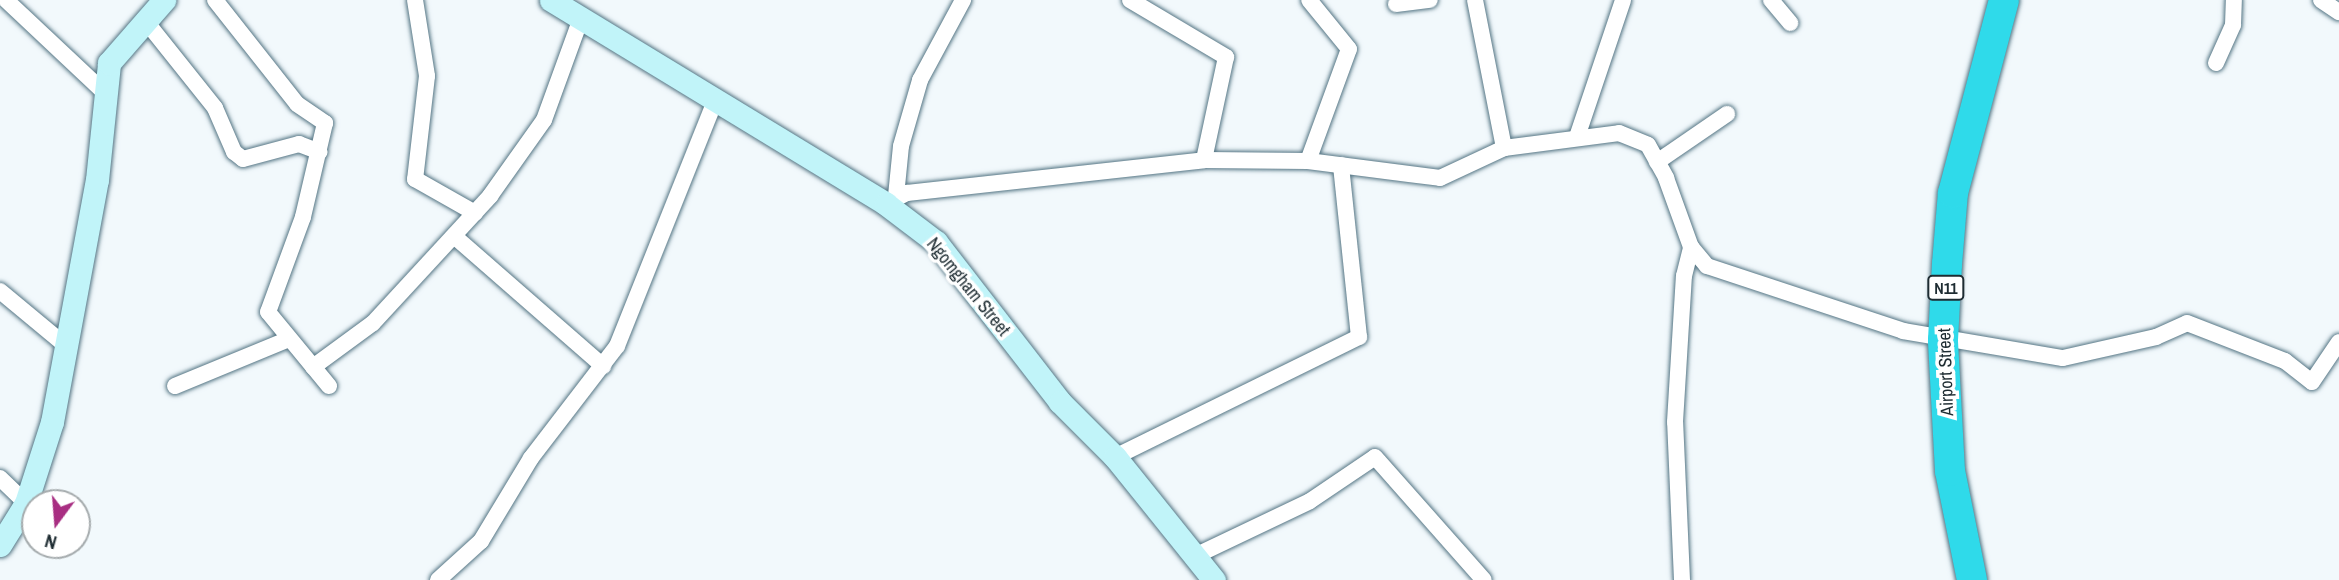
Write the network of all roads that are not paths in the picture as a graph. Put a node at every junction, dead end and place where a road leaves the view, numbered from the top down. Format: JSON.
{"nodes":[{"id":1,"x":6,"y":0,"type":"edge"},
{"id":2,"x":164,"y":0,"type":"edge"},
{"id":3,"x":215,"y":0,"type":"edge"},
{"id":4,"x":415,"y":0,"type":"edge"},
{"id":5,"x":551,"y":0,"type":"edge"},
{"id":6,"x":963,"y":0,"type":"edge"},
{"id":7,"x":1130,"y":0,"type":"edge"},
{"id":8,"x":1309,"y":0,"type":"edge"},
{"id":9,"x":1430,"y":0,"type":"edge"},
{"id":10,"x":1475,"y":0,"type":"edge"},
{"id":11,"x":1623,"y":0,"type":"edge"},
{"id":12,"x":1771,"y":0,"type":"edge"},
{"id":13,"x":2004,"y":0,"type":"edge"},
{"id":14,"x":2234,"y":0,"type":"edge"},
{"id":15,"x":2321,"y":0,"type":"edge"},
{"id":16,"x":1396,"y":4,"type":"dead end"},
{"id":17,"x":2339,"y":12,"type":"edge"},
{"id":18,"x":144,"y":19,"type":"junction"},
{"id":19,"x":580,"y":21,"type":"junction"},
{"id":20,"x":1790,"y":23,"type":"dead end"},
{"id":21,"x":2216,"y":63,"type":"dead end"},
{"id":22,"x":103,"y":90,"type":"junction"},
{"id":23,"x":714,"y":104,"type":"junction"},
{"id":24,"x":1727,"y":114,"type":"dead end"},
{"id":25,"x":1578,"y":134,"type":"junction"},
{"id":26,"x":1504,"y":148,"type":"junction"},
{"id":27,"x":320,"y":152,"type":"junction"},
{"id":28,"x":1204,"y":160,"type":"junction"},
{"id":29,"x":1308,"y":161,"type":"junction"},
{"id":30,"x":1657,"y":162,"type":"junction"},
{"id":31,"x":1341,"y":164,"type":"junction"},
{"id":32,"x":891,"y":200,"type":"junction"},
{"id":33,"x":475,"y":213,"type":"junction"},
{"id":34,"x":454,"y":236,"type":"junction"},
{"id":35,"x":1691,"y":247,"type":"junction"},
{"id":36,"x":0,"y":290,"type":"edge"},
{"id":37,"x":289,"y":339,"type":"junction"},
{"id":38,"x":1943,"y":340,"type":"junction"},
{"id":39,"x":2339,"y":342,"type":"edge"},
{"id":40,"x":65,"y":345,"type":"junction"},
{"id":41,"x":603,"y":366,"type":"junction"},
{"id":42,"x":313,"y":367,"type":"junction"},
{"id":43,"x":175,"y":386,"type":"dead end"},
{"id":44,"x":329,"y":386,"type":"dead end"},
{"id":45,"x":1115,"y":457,"type":"junction"},
{"id":46,"x":0,"y":478,"type":"edge"},
{"id":47,"x":30,"y":489,"type":"edge"},
{"id":48,"x":21,"y":498,"type":"edge"},
{"id":49,"x":21,"y":511,"type":"edge"},
{"id":50,"x":0,"y":545,"type":"edge"},
{"id":51,"x":1197,"y":555,"type":"junction"},
{"id":52,"x":438,"y":580,"type":"edge"},
{"id":53,"x":1214,"y":580,"type":"edge"},
{"id":54,"x":1484,"y":580,"type":"edge"},
{"id":55,"x":1682,"y":580,"type":"edge"},
{"id":56,"x":1972,"y":580,"type":"edge"}],
"edges":[{"from":1,"to":22,"type":"street"},
{"from":2,"to":18,"type":"main road"},
{"from":3,"to":27,"type":"street"},
{"from":4,"to":33,"type":"street"},
{"from":5,"to":19,"type":"main road","name":"Ngomgham Street"},
{"from":6,"to":32,"type":"street"},
{"from":7,"to":28,"type":"street"},
{"from":8,"to":29,"type":"street"},
{"from":9,"to":16,"type":"street"},
{"from":10,"to":26,"type":"street"},
{"from":11,"to":25,"type":"street"},
{"from":12,"to":20,"type":"street"},
{"from":13,"to":38,"type":"highway","name":"Airport Street","number":"N11"},
{"from":14,"to":21,"type":"street"},
{"from":15,"to":17,"type":"street"},
{"from":18,"to":22,"type":"main road"},
{"from":18,"to":27,"type":"street"},
{"from":19,"to":23,"type":"main road","name":"Ngomgham Street"},
{"from":19,"to":33,"type":"street"},
{"from":22,"to":40,"type":"main road"},
{"from":23,"to":32,"type":"main road","name":"Ngomgham Street"},
{"from":23,"to":41,"type":"street"},
{"from":24,"to":30,"type":"street"},
{"from":25,"to":26,"type":"street"},
{"from":25,"to":30,"type":"street"},
{"from":26,"to":31,"type":"street"},
{"from":27,"to":37,"type":"street"},
{"from":28,"to":29,"type":"street"},
{"from":28,"to":32,"type":"street"},
{"from":29,"to":31,"type":"street"},
{"from":30,"to":35,"type":"street"},
{"from":31,"to":45,"type":"street"},
{"from":32,"to":45,"type":"main road","name":"Ngomgham Street"},
{"from":33,"to":34,"type":"street"},
{"from":34,"to":41,"type":"street"},
{"from":34,"to":42,"type":"street"},
{"from":35,"to":38,"type":"street"},
{"from":35,"to":55,"type":"street"},
{"from":36,"to":40,"type":"street"},
{"from":37,"to":42,"type":"street"},
{"from":37,"to":43,"type":"street"},
{"from":38,"to":39,"type":"street"},
{"from":38,"to":56,"type":"highway","name":"Airport Street","number":"N11"},
{"from":40,"to":47,"type":"main road"},
{"from":41,"to":52,"type":"street"},
{"from":42,"to":44,"type":"street"},
{"from":45,"to":51,"type":"main road","name":"Ngomgham Street"},
{"from":46,"to":48,"type":"street"},
{"from":49,"to":50,"type":"main road"},
{"from":51,"to":53,"type":"main road","name":"Ngomgham Street"},
{"from":51,"to":54,"type":"street"}]}
